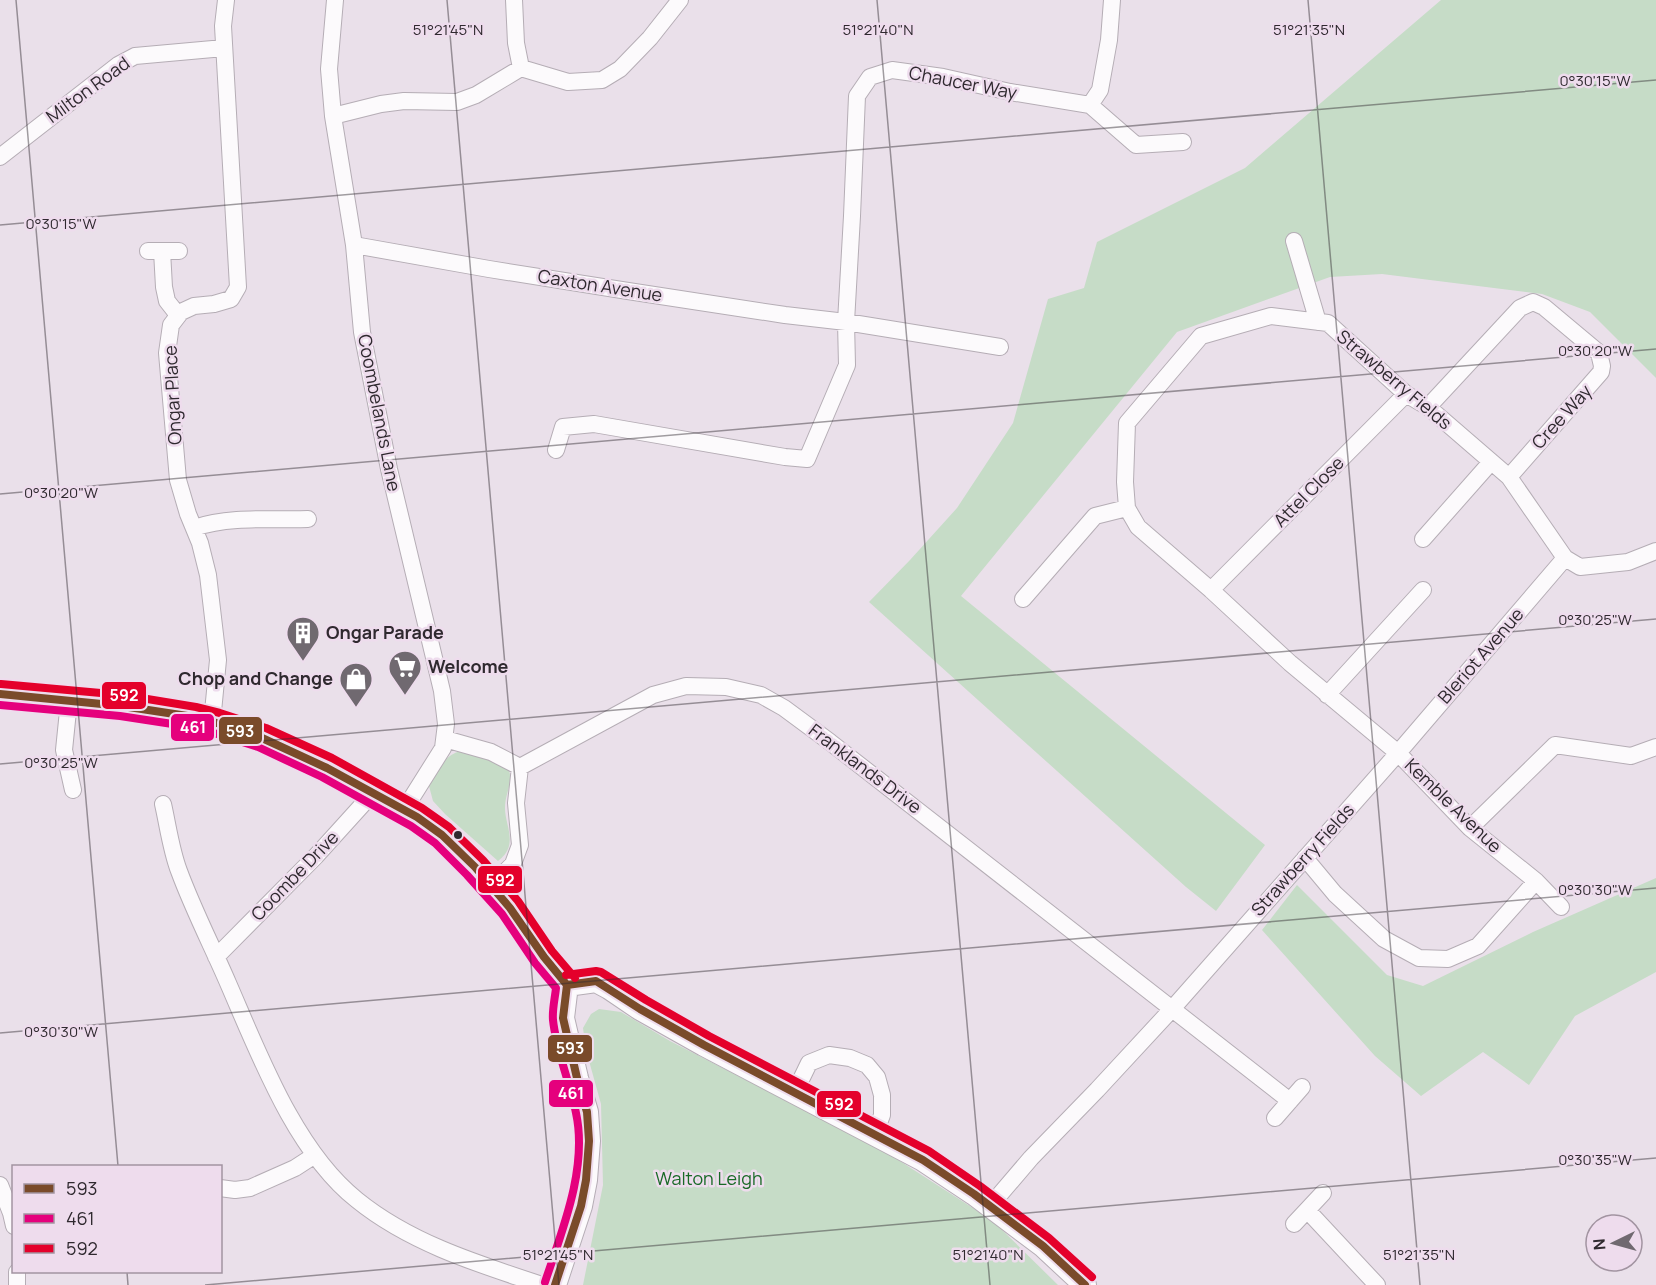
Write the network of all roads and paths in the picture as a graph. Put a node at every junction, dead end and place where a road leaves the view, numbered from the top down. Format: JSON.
{"nodes":[{"id":1,"x":226,"y":0,"type":"edge"},
{"id":2,"x":335,"y":0,"type":"edge"},
{"id":3,"x":514,"y":0,"type":"edge"},
{"id":4,"x":680,"y":0,"type":"edge"},
{"id":5,"x":1112,"y":0,"type":"edge"},
{"id":6,"x":224,"y":48,"type":"junction"},
{"id":7,"x":521,"y":68,"type":"junction"},
{"id":8,"x":1090,"y":105,"type":"junction"},
{"id":9,"x":333,"y":116,"type":"junction"},
{"id":10,"x":1184,"y":142,"type":"dead end"},
{"id":11,"x":0,"y":157,"type":"edge"},
{"id":12,"x":1294,"y":241,"type":"dead end"},
{"id":13,"x":354,"y":245,"type":"junction"},
{"id":14,"x":180,"y":251,"type":"dead end"},
{"id":15,"x":178,"y":315,"type":"junction"},
{"id":16,"x":1318,"y":321,"type":"junction"},
{"id":17,"x":846,"y":322,"type":"junction"},
{"id":18,"x":1000,"y":347,"type":"dead end"},
{"id":19,"x":1406,"y":394,"type":"junction"},
{"id":20,"x":1428,"y":407,"type":"junction"},
{"id":21,"x":556,"y":450,"type":"dead end"},
{"id":22,"x":1491,"y":462,"type":"junction"},
{"id":23,"x":1509,"y":477,"type":"junction"},
{"id":24,"x":1127,"y":508,"type":"junction"},
{"id":25,"x":308,"y":519,"type":"dead end"},
{"id":26,"x":194,"y":528,"type":"junction"},
{"id":27,"x":1424,"y":539,"type":"dead end"},
{"id":28,"x":1656,"y":551,"type":"edge"},
{"id":29,"x":1565,"y":558,"type":"junction"},
{"id":30,"x":1211,"y":590,"type":"junction"},
{"id":31,"x":1423,"y":590,"type":"dead end"},
{"id":32,"x":1023,"y":599,"type":"dead end"},
{"id":33,"x":0,"y":694,"type":"edge"},
{"id":34,"x":1327,"y":695,"type":"junction"},
{"id":35,"x":69,"y":701,"type":"junction"},
{"id":36,"x":212,"y":722,"type":"junction"},
{"id":37,"x":446,"y":739,"type":"junction"},
{"id":38,"x":1656,"y":747,"type":"edge"},
{"id":39,"x":1398,"y":753,"type":"junction"},
{"id":40,"x":520,"y":767,"type":"junction"},
{"id":41,"x":73,"y":789,"type":"dead end"},
{"id":42,"x":370,"y":792,"type":"junction"},
{"id":43,"x":163,"y":804,"type":"dead end"},
{"id":44,"x":404,"y":810,"type":"junction"},
{"id":45,"x":1470,"y":828,"type":"junction"},
{"id":46,"x":1305,"y":858,"type":"junction"},
{"id":47,"x":1536,"y":881,"type":"junction"},
{"id":48,"x":498,"y":893,"type":"junction"},
{"id":49,"x":1562,"y":907,"type":"dead end"},
{"id":50,"x":216,"y":957,"type":"junction"},
{"id":51,"x":567,"y":985,"type":"junction"},
{"id":52,"x":1172,"y":1009,"type":"junction"},
{"id":53,"x":1302,"y":1087,"type":"dead end"},
{"id":54,"x":795,"y":1092,"type":"junction"},
{"id":55,"x":1290,"y":1101,"type":"junction"},
{"id":56,"x":1275,"y":1118,"type":"dead end"},
{"id":57,"x":875,"y":1134,"type":"junction"},
{"id":58,"x":315,"y":1155,"type":"junction"},
{"id":59,"x":0,"y":1185,"type":"edge"},
{"id":60,"x":222,"y":1188,"type":"edge"},
{"id":61,"x":1323,"y":1192,"type":"dead end"},
{"id":62,"x":990,"y":1206,"type":"junction"},
{"id":63,"x":1307,"y":1210,"type":"junction"},
{"id":64,"x":12,"y":1217,"type":"edge"},
{"id":65,"x":1294,"y":1224,"type":"dead end"},
{"id":66,"x":542,"y":1285,"type":"edge"},
{"id":67,"x":555,"y":1285,"type":"edge"},
{"id":68,"x":1085,"y":1285,"type":"edge"},
{"id":69,"x":1377,"y":1285,"type":"edge"}],
"edges":[{"from":1,"to":6,"type":"street"},
{"from":2,"to":9,"type":"street","name":"Coombelands Lane"},
{"from":3,"to":7,"type":"street"},
{"from":4,"to":7,"type":"street"},
{"from":5,"to":8,"type":"street"},
{"from":6,"to":11,"type":"street","name":"Milton Road"},
{"from":6,"to":15,"type":"street"},
{"from":7,"to":9,"type":"street"},
{"from":8,"to":10,"type":"street"},
{"from":8,"to":17,"type":"street","name":"Chaucer Way"},
{"from":9,"to":13,"type":"street","name":"Coombelands Lane"},
{"from":12,"to":16,"type":"street"},
{"from":13,"to":17,"type":"street","name":"Caxton Avenue"},
{"from":13,"to":37,"type":"street","name":"Coombelands Lane"},
{"from":14,"to":15,"type":"street"},
{"from":15,"to":26,"type":"street","name":"Ongar Place"},
{"from":16,"to":19,"type":"street","name":"Strawberry Fields"},
{"from":16,"to":24,"type":"street","name":"Strawberry Fields"},
{"from":17,"to":18,"type":"street"},
{"from":17,"to":21,"type":"street","name":"Chaucer Way"},
{"from":19,"to":20,"type":"street","name":"Strawberry Fields"},
{"from":19,"to":30,"type":"street","name":"Attel Close"},
{"from":20,"to":22,"type":"street","name":"Strawberry Fields"},
{"from":20,"to":23,"type":"street","name":"Cree Way"},
{"from":22,"to":23,"type":"street","name":"Strawberry Fields"},
{"from":22,"to":27,"type":"street"},
{"from":23,"to":29,"type":"street","name":"Strawberry Fields"},
{"from":24,"to":30,"type":"street"},
{"from":24,"to":32,"type":"street"},
{"from":25,"to":26,"type":"street"},
{"from":26,"to":36,"type":"street","name":"Ongar Place"},
{"from":28,"to":29,"type":"street"},
{"from":29,"to":39,"type":"street","name":"Bleriot Avenue"},
{"from":30,"to":34,"type":"street"},
{"from":31,"to":34,"type":"street"},
{"from":33,"to":35,"type":"street"},
{"from":34,"to":39,"type":"street"},
{"from":35,"to":36,"type":"street"},
{"from":35,"to":41,"type":"street"},
{"from":36,"to":42,"type":"street"},
{"from":37,"to":40,"type":"street"},
{"from":37,"to":44,"type":"street","name":"Coombelands Lane"},
{"from":38,"to":45,"type":"street"},
{"from":39,"to":45,"type":"street","name":"Kemble Avenue"},
{"from":39,"to":46,"type":"street","name":"Strawberry Fields"},
{"from":40,"to":48,"type":"street"},
{"from":40,"to":52,"type":"street","name":"Franklands Drive"},
{"from":42,"to":44,"type":"street"},
{"from":42,"to":50,"type":"street","name":"Coombe Drive"},
{"from":43,"to":50,"type":"street"},
{"from":44,"to":48,"type":"street"},
{"from":45,"to":47,"type":"street","name":"Kemble Avenue"},
{"from":46,"to":47,"type":"street"},
{"from":46,"to":52,"type":"street","name":"Strawberry Fields"},
{"from":47,"to":49,"type":"street","name":"Kemble Avenue"},
{"from":48,"to":51,"type":"street"},
{"from":50,"to":58,"type":"street"},
{"from":51,"to":54,"type":"street"},
{"from":51,"to":67,"type":"street"},
{"from":52,"to":55,"type":"street","name":"Franklands Drive"},
{"from":52,"to":62,"type":"street"},
{"from":53,"to":55,"type":"street"},
{"from":54,"to":57,"type":"street"},
{"from":54,"to":57,"type":"street"},
{"from":55,"to":56,"type":"street"},
{"from":57,"to":62,"type":"street"},
{"from":58,"to":60,"type":"street"},
{"from":58,"to":66,"type":"street"},
{"from":59,"to":64,"type":"street"},
{"from":61,"to":63,"type":"street"},
{"from":62,"to":68,"type":"street"},
{"from":63,"to":65,"type":"street"},
{"from":63,"to":69,"type":"street"}]}
